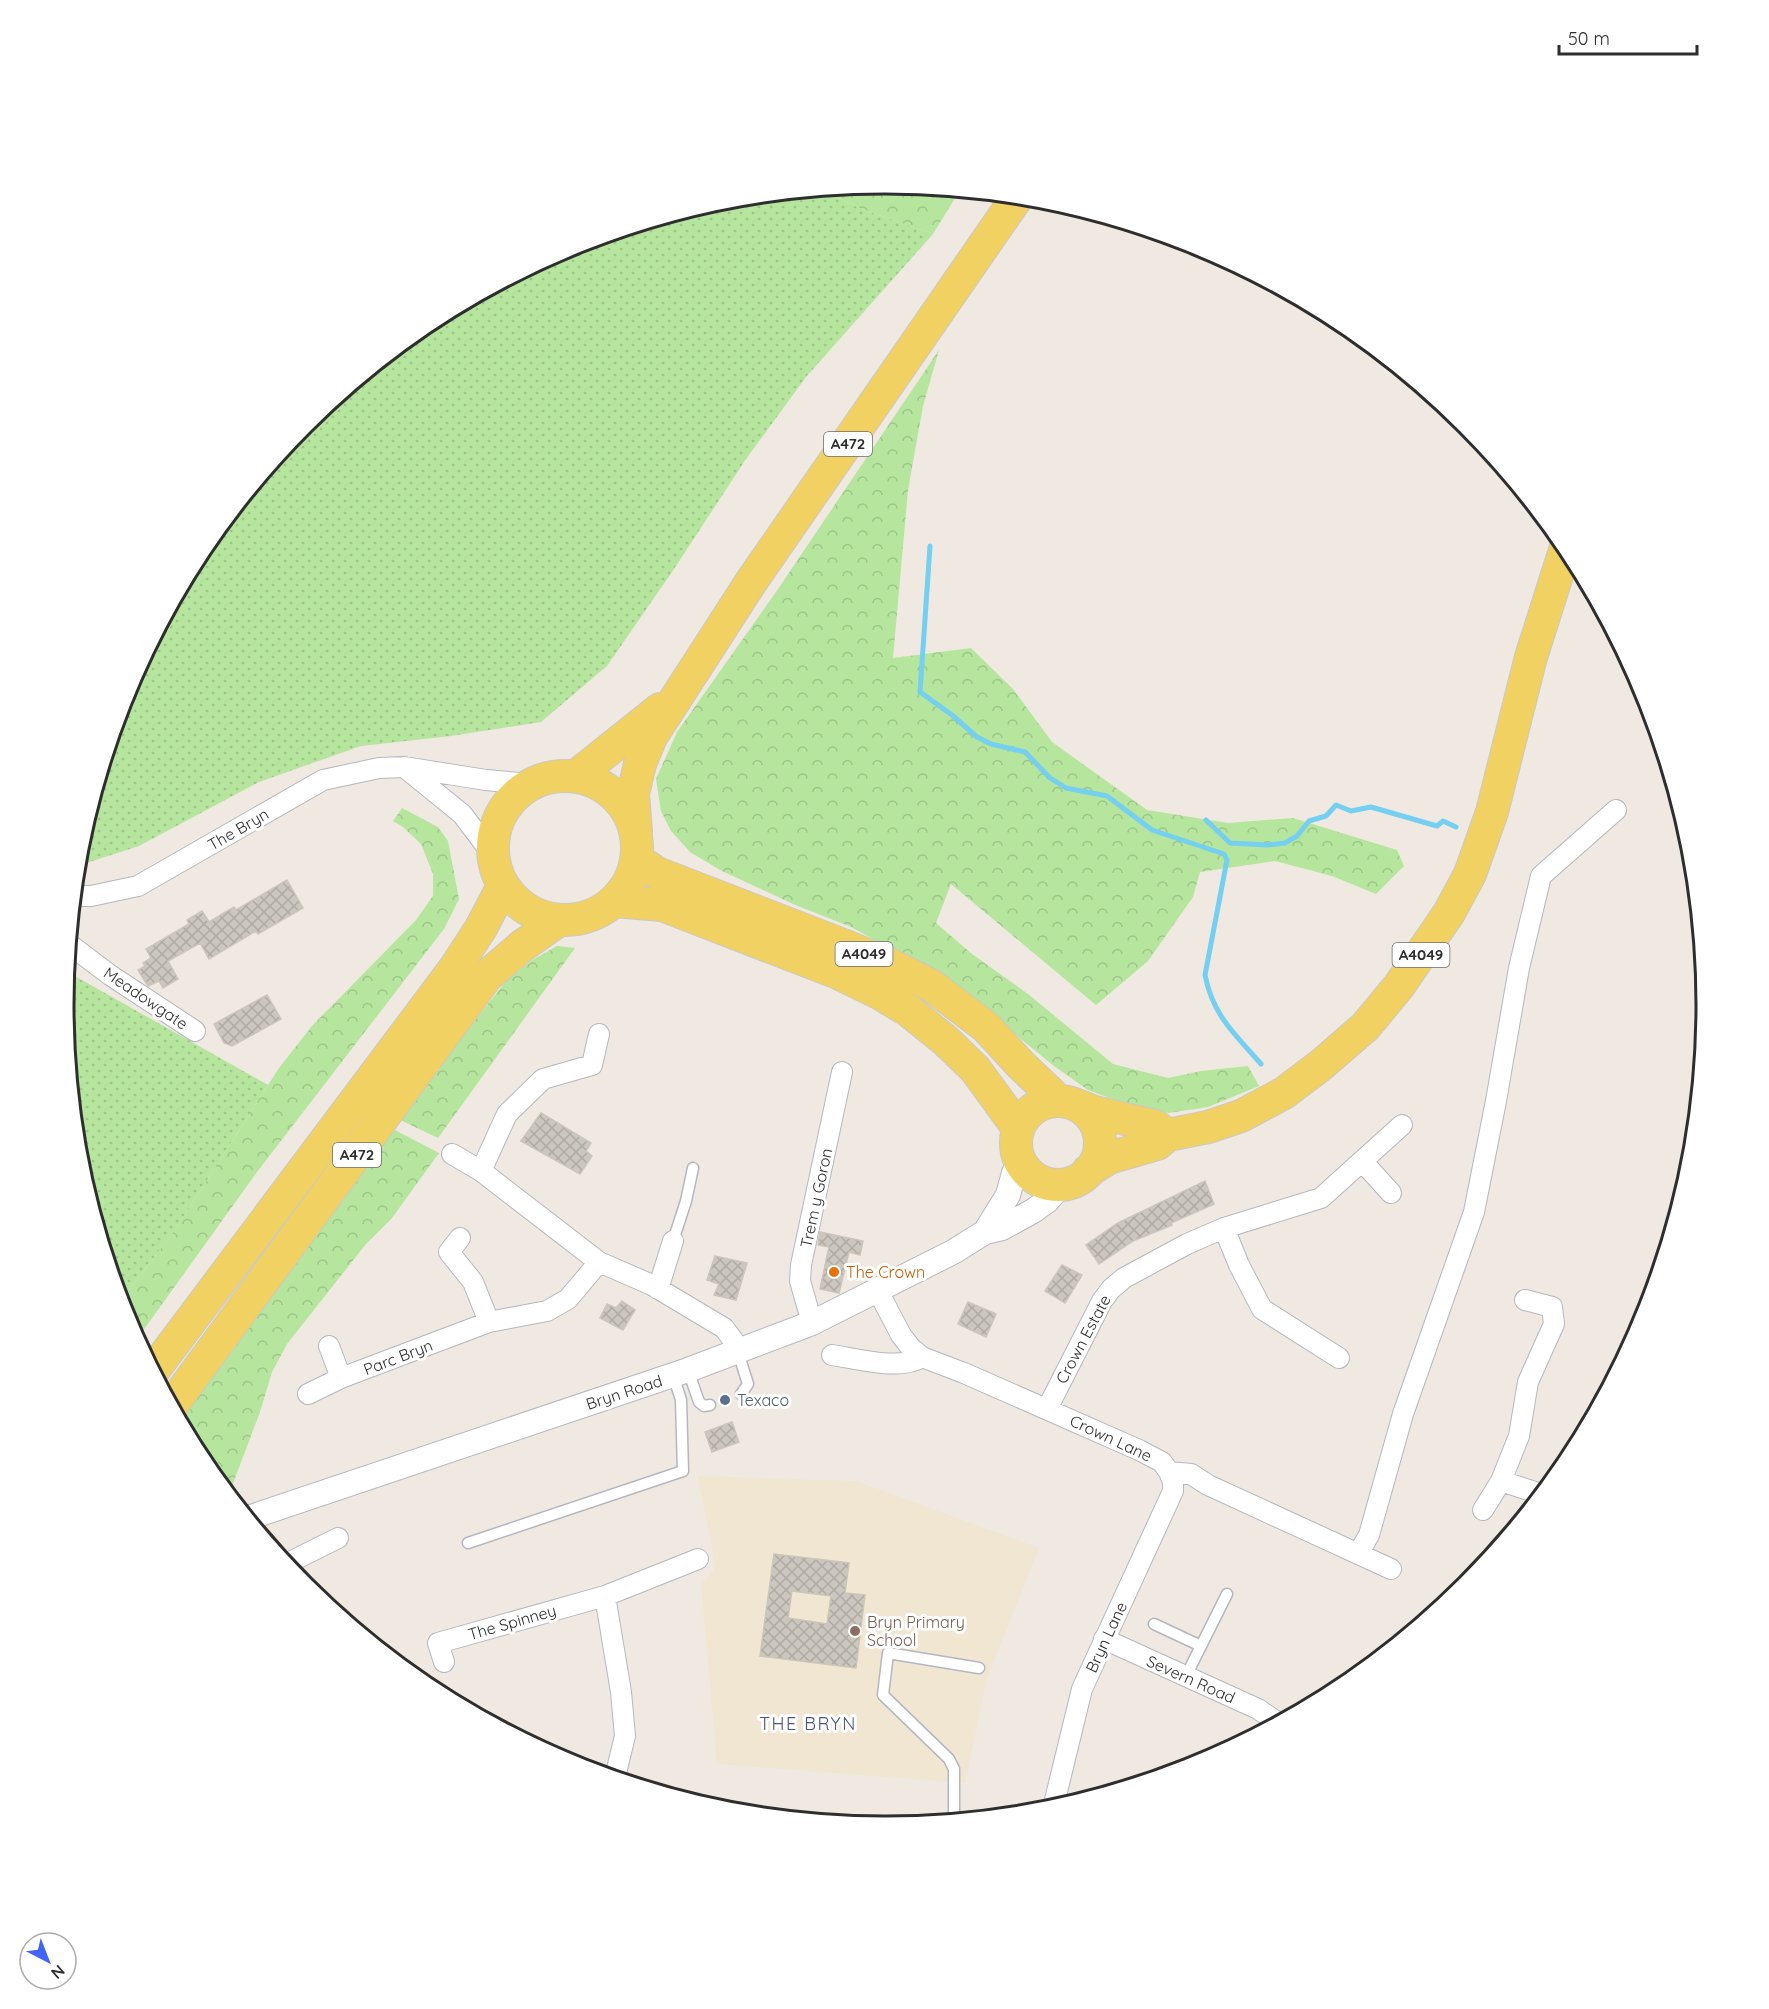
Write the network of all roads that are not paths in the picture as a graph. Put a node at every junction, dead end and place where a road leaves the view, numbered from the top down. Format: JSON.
{"nodes":[{"id":1,"x":1013,"y":204,"type":"edge"},
{"id":2,"x":1562,"y":559,"type":"edge"},
{"id":3,"x":679,"y":692,"type":"junction"},
{"id":4,"x":404,"y":767,"type":"junction"},
{"id":5,"x":576,"y":776,"type":"junction"},
{"id":6,"x":531,"y":784,"type":"junction"},
{"id":7,"x":1616,"y":810,"type":"dead end"},
{"id":8,"x":636,"y":845,"type":"junction"},
{"id":9,"x":493,"y":855,"type":"junction"},
{"id":10,"x":503,"y":886,"type":"junction"},
{"id":11,"x":80,"y":897,"type":"edge"},
{"id":12,"x":614,"y":901,"type":"junction"},
{"id":13,"x":559,"y":920,"type":"junction"},
{"id":14,"x":75,"y":949,"type":"edge"},
{"id":15,"x":195,"y":1030,"type":"dead end"},
{"id":16,"x":599,"y":1034,"type":"dead end"},
{"id":17,"x":842,"y":1072,"type":"dead end"},
{"id":18,"x":1066,"y":1102,"type":"junction"},
{"id":19,"x":1402,"y":1125,"type":"dead end"},
{"id":20,"x":1018,"y":1128,"type":"junction"},
{"id":21,"x":1168,"y":1135,"type":"junction"},
{"id":22,"x":452,"y":1154,"type":"dead end"},
{"id":23,"x":1019,"y":1161,"type":"junction"},
{"id":24,"x":1362,"y":1161,"type":"junction"},
{"id":25,"x":693,"y":1168,"type":"dead end"},
{"id":26,"x":482,"y":1171,"type":"junction"},
{"id":27,"x":1088,"y":1171,"type":"junction"},
{"id":28,"x":1061,"y":1185,"type":"junction"},
{"id":29,"x":1391,"y":1193,"type":"dead end"},
{"id":30,"x":1224,"y":1228,"type":"junction"},
{"id":31,"x":985,"y":1232,"type":"junction"},
{"id":32,"x":460,"y":1238,"type":"dead end"},
{"id":33,"x":674,"y":1241,"type":"joint"},
{"id":34,"x":599,"y":1262,"type":"junction"},
{"id":35,"x":658,"y":1289,"type":"junction"},
{"id":36,"x":878,"y":1291,"type":"junction"},
{"id":37,"x":1525,"y":1300,"type":"dead end"},
{"id":38,"x":489,"y":1322,"type":"junction"},
{"id":39,"x":812,"y":1323,"type":"junction"},
{"id":40,"x":329,"y":1346,"type":"dead end"},
{"id":41,"x":738,"y":1352,"type":"junction"},
{"id":42,"x":832,"y":1355,"type":"dead end"},
{"id":43,"x":922,"y":1357,"type":"junction"},
{"id":44,"x":1339,"y":1358,"type":"dead end"},
{"id":45,"x":158,"y":1365,"type":"edge"},
{"id":46,"x":680,"y":1373,"type":"junction"},
{"id":47,"x":341,"y":1378,"type":"junction"},
{"id":48,"x":308,"y":1394,"type":"dead end"},
{"id":49,"x":741,"y":1394,"type":"dead end"},
{"id":50,"x":176,"y":1399,"type":"edge"},
{"id":51,"x":710,"y":1405,"type":"dead end"},
{"id":52,"x":1047,"y":1409,"type":"junction"},
{"id":53,"x":1169,"y":1472,"type":"junction"},
{"id":54,"x":1502,"y":1481,"type":"junction"},
{"id":55,"x":1533,"y":1491,"type":"edge"},
{"id":56,"x":1483,"y":1510,"type":"dead end"},
{"id":57,"x":255,"y":1515,"type":"edge"},
{"id":58,"x":338,"y":1538,"type":"dead end"},
{"id":59,"x":468,"y":1543,"type":"dead end"},
{"id":60,"x":1358,"y":1554,"type":"junction"},
{"id":61,"x":698,"y":1559,"type":"dead end"},
{"id":62,"x":294,"y":1560,"type":"edge"},
{"id":63,"x":1391,"y":1569,"type":"dead end"},
{"id":64,"x":1227,"y":1593,"type":"dead end"},
{"id":65,"x":605,"y":1596,"type":"junction"},
{"id":66,"x":1154,"y":1624,"type":"dead end"},
{"id":67,"x":1104,"y":1639,"type":"junction"},
{"id":68,"x":1201,"y":1646,"type":"junction"},
{"id":69,"x":444,"y":1662,"type":"dead end"},
{"id":70,"x":979,"y":1668,"type":"dead end"},
{"id":71,"x":1186,"y":1676,"type":"junction"},
{"id":72,"x":1270,"y":1717,"type":"edge"},
{"id":73,"x":617,"y":1769,"type":"edge"},
{"id":74,"x":1056,"y":1797,"type":"edge"},
{"id":75,"x":954,"y":1812,"type":"edge"}],
"edges":[{"from":1,"to":3,"type":"main road","number":"A472"},
{"from":2,"to":21,"type":"main road","number":"A4049"},
{"from":3,"to":5,"type":"main road","number":"A472"},
{"from":3,"to":8,"type":"main road","number":"A472"},
{"from":4,"to":6,"type":"street","name":"The Bryn"},
{"from":4,"to":9,"type":"street"},
{"from":4,"to":11,"type":"street","name":"The Bryn"},
{"from":5,"to":6,"type":"main road"},
{"from":5,"to":8,"type":"main road"},
{"from":6,"to":9,"type":"main road"},
{"from":7,"to":60,"type":"street"},
{"from":8,"to":12,"type":"main road"},
{"from":8,"to":18,"type":"main road","number":"A4049"},
{"from":9,"to":10,"type":"main road"},
{"from":10,"to":13,"type":"main road"},
{"from":10,"to":45,"type":"main road","number":"A472"},
{"from":12,"to":13,"type":"main road"},
{"from":12,"to":20,"type":"main road","number":"A4049"},
{"from":13,"to":50,"type":"main road","number":"A472"},
{"from":14,"to":15,"type":"street","name":"Meadowgate"},
{"from":16,"to":26,"type":"street"},
{"from":17,"to":39,"type":"street","name":"Trem y Goron"},
{"from":18,"to":20,"type":"main road"},
{"from":18,"to":21,"type":"main road","number":"A4049"},
{"from":18,"to":27,"type":"main road"},
{"from":19,"to":24,"type":"street","name":"Crown Estate"},
{"from":20,"to":23,"type":"main road"},
{"from":21,"to":27,"type":"main road","number":"A4049"},
{"from":22,"to":26,"type":"street"},
{"from":23,"to":28,"type":"main road"},
{"from":23,"to":31,"type":"street","name":"Bryn Road"},
{"from":24,"to":29,"type":"street"},
{"from":24,"to":30,"type":"street","name":"Crown Estate"},
{"from":25,"to":33,"type":"lane"},
{"from":26,"to":34,"type":"street"},
{"from":27,"to":28,"type":"main road"},
{"from":28,"to":31,"type":"street","name":"Bryn Road"},
{"from":30,"to":44,"type":"street"},
{"from":30,"to":52,"type":"street","name":"Crown Estate"},
{"from":31,"to":36,"type":"street","name":"Bryn Road"},
{"from":32,"to":38,"type":"street"},
{"from":33,"to":35,"type":"street"},
{"from":34,"to":35,"type":"street"},
{"from":34,"to":38,"type":"street","name":"Parc Bryn"},
{"from":35,"to":41,"type":"street"},
{"from":36,"to":39,"type":"street","name":"Bryn Road"},
{"from":36,"to":43,"type":"street","name":"Crown Lane"},
{"from":37,"to":54,"type":"street"},
{"from":38,"to":47,"type":"street","name":"Parc Bryn"},
{"from":39,"to":41,"type":"street","name":"Bryn Road"},
{"from":40,"to":47,"type":"street"},
{"from":41,"to":46,"type":"street","name":"Bryn Road"},
{"from":41,"to":49,"type":"lane"},
{"from":42,"to":43,"type":"street"},
{"from":43,"to":52,"type":"street","name":"Crown Lane"},
{"from":46,"to":51,"type":"lane"},
{"from":46,"to":57,"type":"street","name":"Bryn Road"},
{"from":46,"to":59,"type":"lane"},
{"from":47,"to":48,"type":"street","name":"Parc Bryn"},
{"from":52,"to":53,"type":"street","name":"Crown Lane"},
{"from":53,"to":60,"type":"street","name":"Crown Lane"},
{"from":53,"to":67,"type":"street","name":"Bryn Lane"},
{"from":54,"to":55,"type":"street"},
{"from":54,"to":56,"type":"street"},
{"from":58,"to":62,"type":"street"},
{"from":60,"to":63,"type":"street","name":"Crown Lane"},
{"from":61,"to":65,"type":"street","name":"The Spinney"},
{"from":64,"to":68,"type":"lane"},
{"from":65,"to":69,"type":"street","name":"The Spinney"},
{"from":65,"to":73,"type":"street"},
{"from":66,"to":68,"type":"lane"},
{"from":67,"to":71,"type":"street","name":"Severn Road"},
{"from":67,"to":74,"type":"street","name":"Bryn Lane"},
{"from":68,"to":71,"type":"lane"},
{"from":70,"to":75,"type":"lane"},
{"from":71,"to":72,"type":"street","name":"Severn Road"}]}
